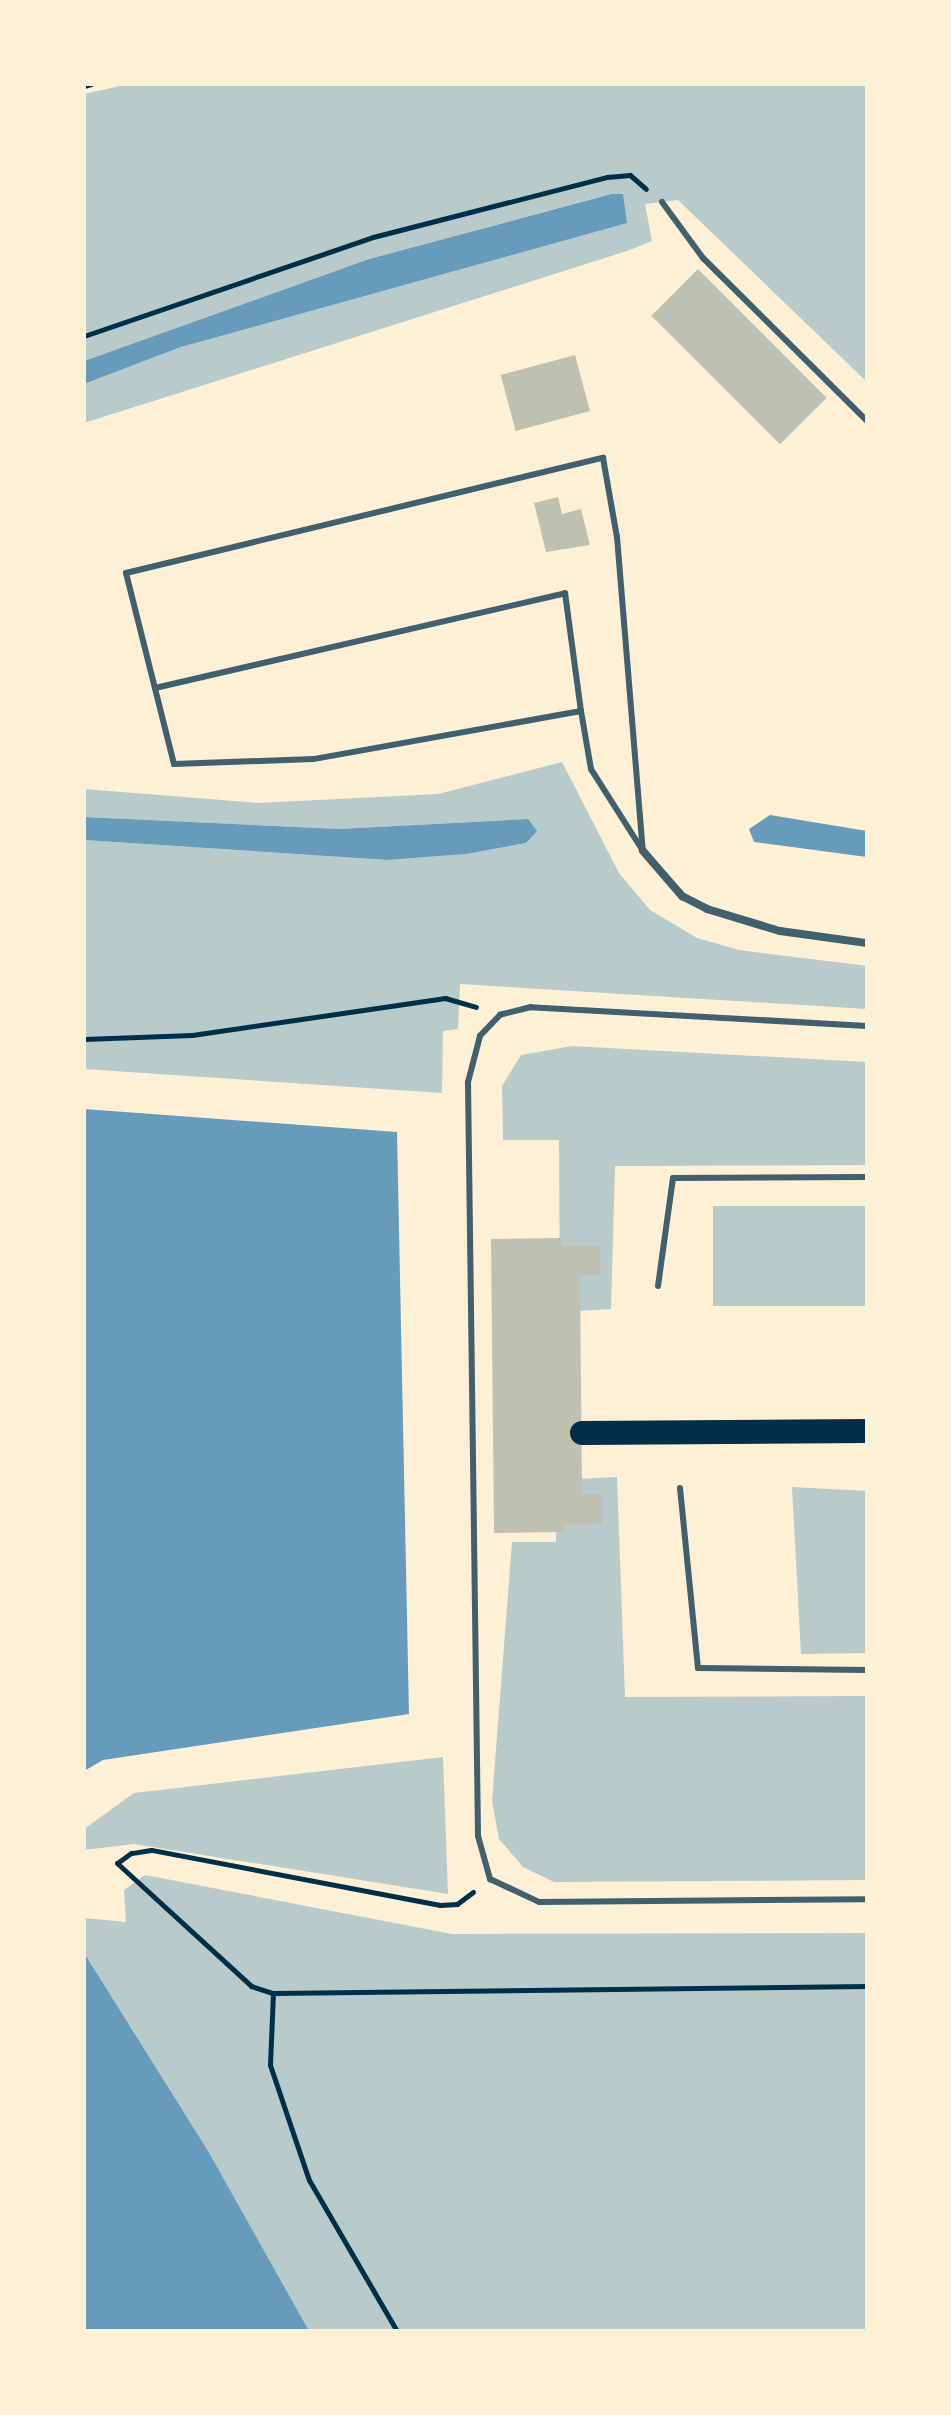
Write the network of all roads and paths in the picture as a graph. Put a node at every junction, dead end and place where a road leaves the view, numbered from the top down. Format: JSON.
{"nodes":[{"id":1,"x":91,"y":84,"type":"edge"},
{"id":2,"x":84,"y":86,"type":"edge"},
{"id":3,"x":662,"y":202,"type":"joint"},
{"id":4,"x":84,"y":336,"type":"edge"},
{"id":5,"x":867,"y":421,"type":"edge"},
{"id":6,"x":155,"y":688,"type":"junction"},
{"id":7,"x":581,"y":711,"type":"junction"},
{"id":8,"x":643,"y":851,"type":"junction"},
{"id":9,"x":867,"y":943,"type":"edge"},
{"id":10,"x":500,"y":1015,"type":"junction"},
{"id":11,"x":867,"y":1026,"type":"edge"},
{"id":12,"x":84,"y":1039,"type":"edge"},
{"id":13,"x":867,"y":1177,"type":"edge"},
{"id":14,"x":658,"y":1286,"type":"dead end"},
{"id":15,"x":867,"y":1431,"type":"edge"},
{"id":16,"x":582,"y":1433,"type":"dead end"},
{"id":17,"x":680,"y":1488,"type":"dead end"},
{"id":18,"x":867,"y":1670,"type":"edge"},
{"id":19,"x":867,"y":1899,"type":"edge"},
{"id":20,"x":457,"y":1904,"type":"dead end"},
{"id":21,"x":867,"y":1986,"type":"edge"},
{"id":22,"x":273,"y":1993,"type":"junction"},
{"id":23,"x":397,"y":2331,"type":"edge"}],
"edges":[{"from":1,"to":2,"type":"path"},
{"from":3,"to":4,"type":"path"},
{"from":3,"to":5,"type":"lane"},
{"from":6,"to":7,"type":"lane"},
{"from":6,"to":7,"type":"lane"},
{"from":6,"to":8,"type":"lane"},
{"from":7,"to":8,"type":"lane"},
{"from":8,"to":9,"type":"street"},
{"from":10,"to":11,"type":"lane"},
{"from":10,"to":12,"type":"path"},
{"from":10,"to":19,"type":"lane"},
{"from":13,"to":14,"type":"lane"},
{"from":15,"to":16,"type":"highway"},
{"from":17,"to":18,"type":"lane"},
{"from":20,"to":22,"type":"path"},
{"from":21,"to":22,"type":"path"},
{"from":22,"to":23,"type":"path"}]}
